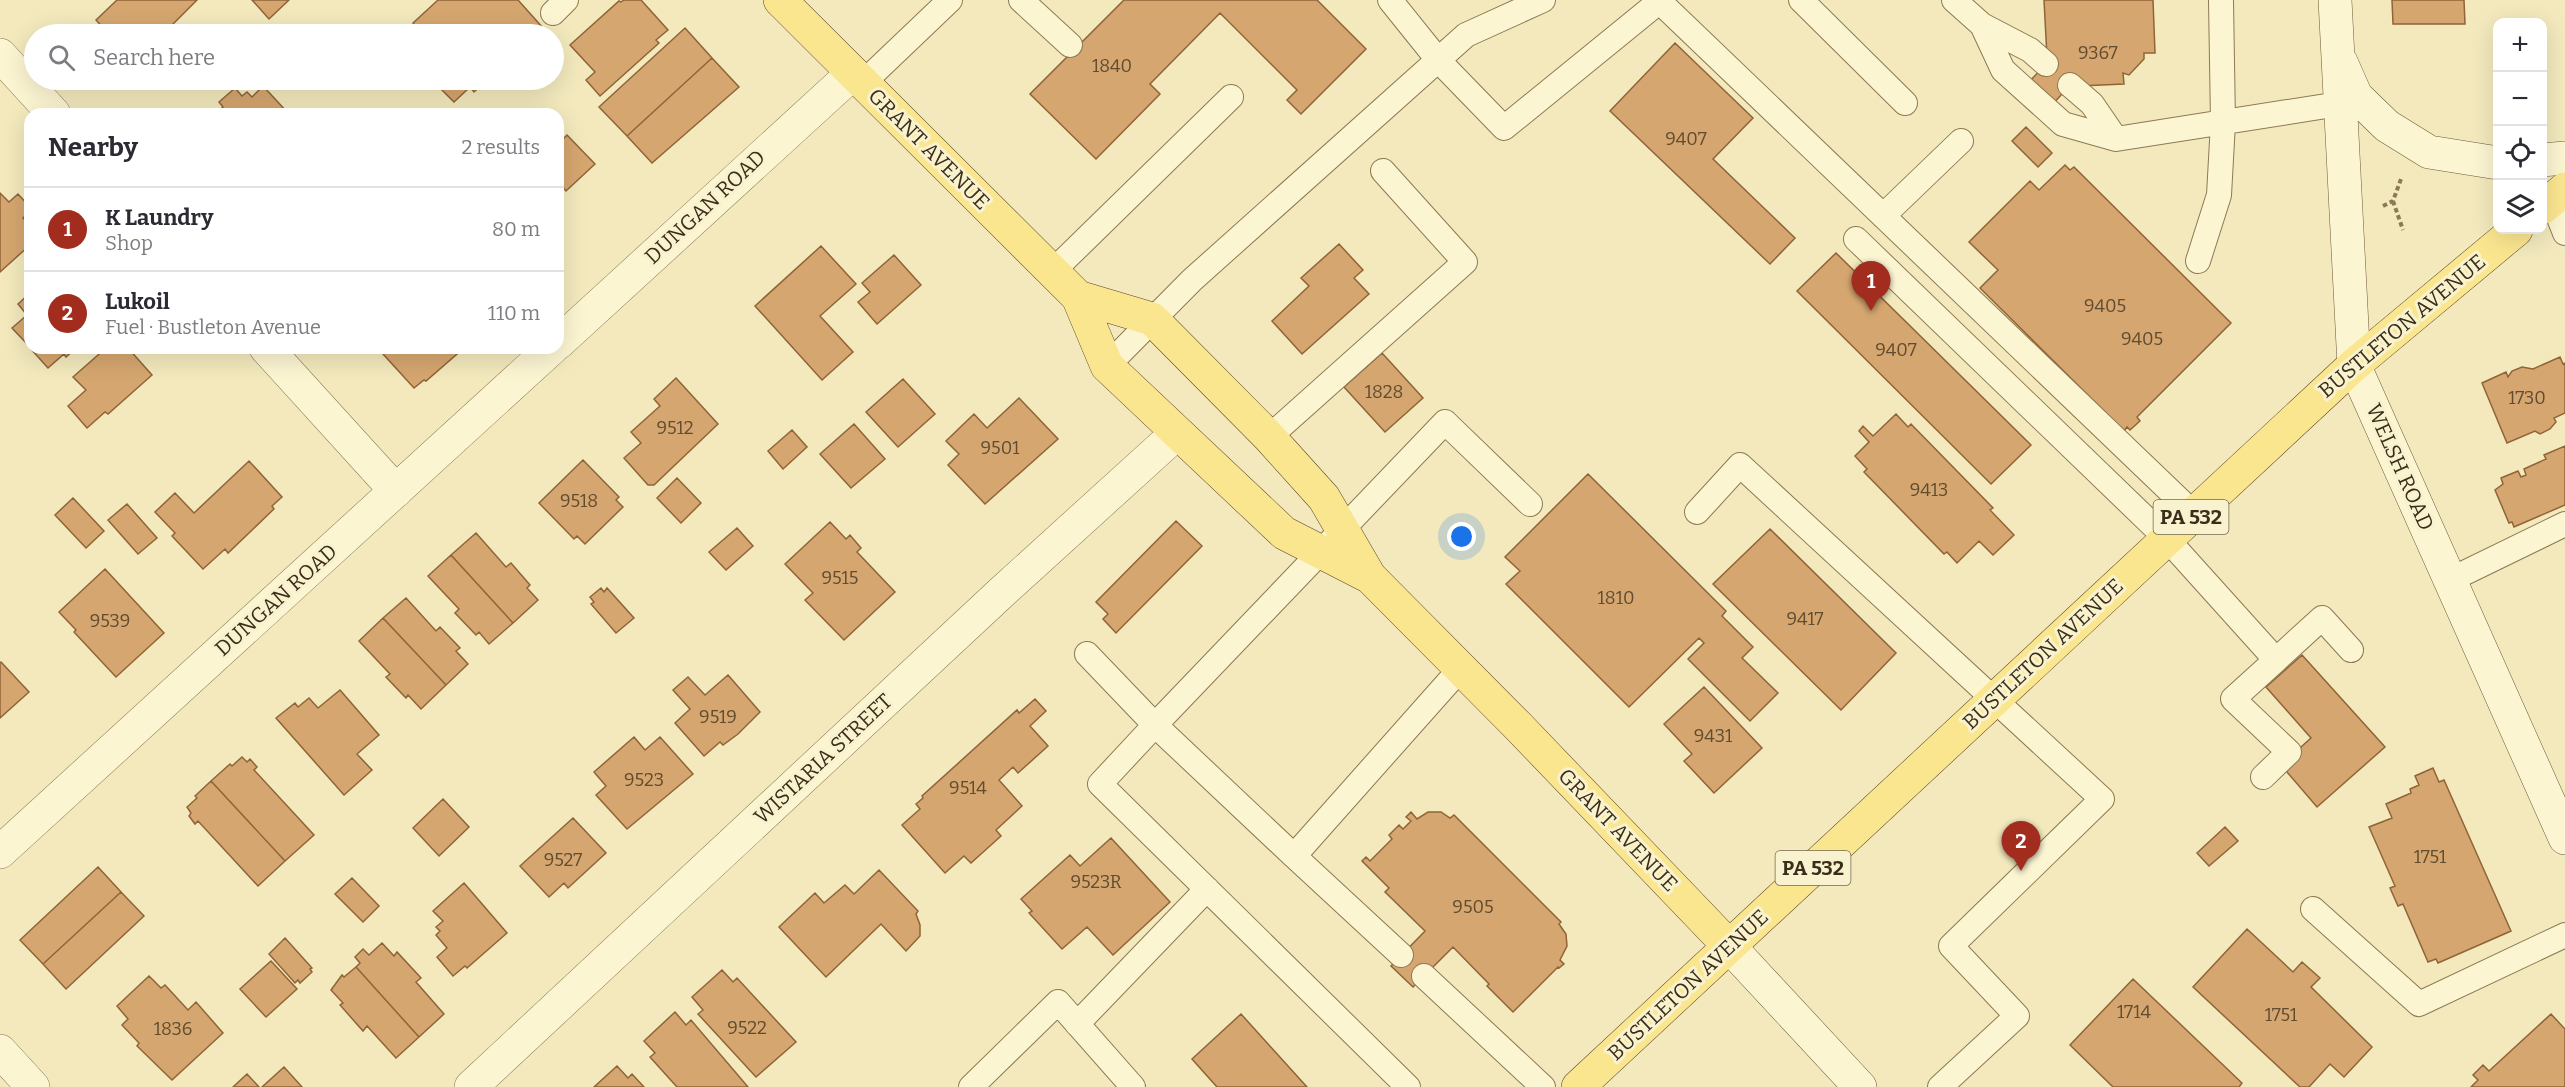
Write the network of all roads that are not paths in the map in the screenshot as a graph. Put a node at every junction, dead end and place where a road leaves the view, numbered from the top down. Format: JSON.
{"nodes":[{"id":1,"x":780,"y":0,"type":"edge"},
{"id":2,"x":950,"y":0,"type":"edge"},
{"id":3,"x":1020,"y":0,"type":"edge"},
{"id":4,"x":1390,"y":0,"type":"edge"},
{"id":5,"x":1543,"y":0,"type":"edge"},
{"id":6,"x":1801,"y":0,"type":"edge"},
{"id":7,"x":1954,"y":0,"type":"edge"},
{"id":8,"x":2221,"y":0,"type":"edge"},
{"id":9,"x":2335,"y":0,"type":"edge"},
{"id":10,"x":1659,"y":1,"type":"edge"},
{"id":11,"x":1982,"y":25,"type":"junction"},
{"id":12,"x":1070,"y":45,"type":"dead end"},
{"id":13,"x":2337,"y":52,"type":"junction"},
{"id":14,"x":0,"y":55,"type":"edge"},
{"id":15,"x":1440,"y":61,"type":"junction"},
{"id":16,"x":2046,"y":64,"type":"dead end"},
{"id":17,"x":858,"y":78,"type":"junction"},
{"id":18,"x":24,"y":81,"type":"edge"},
{"id":19,"x":2070,"y":86,"type":"dead end"},
{"id":20,"x":32,"y":90,"type":"edge"},
{"id":21,"x":1231,"y":97,"type":"dead end"},
{"id":22,"x":1905,"y":103,"type":"dead end"},
{"id":23,"x":2339,"y":104,"type":"junction"},
{"id":24,"x":49,"y":108,"type":"edge"},
{"id":25,"x":2223,"y":123,"type":"junction"},
{"id":26,"x":2116,"y":139,"type":"junction"},
{"id":27,"x":1961,"y":141,"type":"dead end"},
{"id":28,"x":2565,"y":158,"type":"edge"},
{"id":29,"x":2547,"y":160,"type":"edge"},
{"id":30,"x":2493,"y":162,"type":"edge"},
{"id":31,"x":1383,"y":171,"type":"dead end"},
{"id":32,"x":2553,"y":199,"type":"edge"},
{"id":33,"x":1883,"y":216,"type":"junction"},
{"id":34,"x":2565,"y":233,"type":"edge"},
{"id":35,"x":2511,"y":234,"type":"edge"},
{"id":36,"x":1856,"y":239,"type":"dead end"},
{"id":37,"x":2198,"y":261,"type":"dead end"},
{"id":38,"x":1052,"y":272,"type":"junction"},
{"id":39,"x":1078,"y":297,"type":"junction"},
{"id":40,"x":1152,"y":319,"type":"junction"},
{"id":41,"x":564,"y":338,"type":"edge"},
{"id":42,"x":271,"y":354,"type":"edge"},
{"id":43,"x":545,"y":354,"type":"edge"},
{"id":44,"x":2354,"y":365,"type":"junction"},
{"id":45,"x":1107,"y":366,"type":"junction"},
{"id":46,"x":1177,"y":433,"type":"junction"},
{"id":47,"x":1269,"y":437,"type":"junction"},
{"id":48,"x":396,"y":491,"type":"junction"},
{"id":49,"x":1530,"y":504,"type":"dead end"},
{"id":50,"x":1697,"y":512,"type":"dead end"},
{"id":51,"x":2194,"y":514,"type":"junction"},
{"id":52,"x":2565,"y":524,"type":"edge"},
{"id":53,"x":2167,"y":539,"type":"junction"},
{"id":54,"x":1331,"y":540,"type":"junction"},
{"id":55,"x":2450,"y":580,"type":"junction"},
{"id":56,"x":2351,"y":650,"type":"dead end"},
{"id":57,"x":1087,"y":654,"type":"dead end"},
{"id":58,"x":2276,"y":660,"type":"junction"},
{"id":59,"x":1461,"y":668,"type":"junction"},
{"id":60,"x":1995,"y":699,"type":"junction"},
{"id":61,"x":1155,"y":725,"type":"junction"},
{"id":62,"x":2263,"y":777,"type":"dead end"},
{"id":63,"x":2565,"y":838,"type":"edge"},
{"id":64,"x":0,"y":852,"type":"edge"},
{"id":65,"x":1294,"y":856,"type":"junction"},
{"id":66,"x":1207,"y":889,"type":"junction"},
{"id":67,"x":2313,"y":909,"type":"dead end"},
{"id":68,"x":2565,"y":935,"type":"edge"},
{"id":69,"x":1729,"y":946,"type":"junction"},
{"id":70,"x":1401,"y":955,"type":"dead end"},
{"id":71,"x":1424,"y":976,"type":"dead end"},
{"id":72,"x":1077,"y":1024,"type":"junction"},
{"id":73,"x":0,"y":1051,"type":"edge"},
{"id":74,"x":33,"y":1087,"type":"edge"},
{"id":75,"x":471,"y":1087,"type":"edge"},
{"id":76,"x":971,"y":1087,"type":"edge"},
{"id":77,"x":1132,"y":1087,"type":"edge"},
{"id":78,"x":1408,"y":1087,"type":"edge"},
{"id":79,"x":1543,"y":1087,"type":"edge"},
{"id":80,"x":1578,"y":1087,"type":"edge"},
{"id":81,"x":1860,"y":1087,"type":"edge"},
{"id":82,"x":1940,"y":1087,"type":"edge"}],
"edges":[{"from":1,"to":17,"type":"main road","name":"GRANT AVENUE"},
{"from":2,"to":17,"type":"lane"},
{"from":3,"to":12,"type":"lane"},
{"from":4,"to":15,"type":"lane"},
{"from":5,"to":15,"type":"lane"},
{"from":6,"to":22,"type":"lane"},
{"from":7,"to":11,"type":"lane"},
{"from":8,"to":25,"type":"lane"},
{"from":9,"to":13,"type":"street","name":"WELSH ROAD"},
{"from":10,"to":15,"type":"lane"},
{"from":10,"to":33,"type":"lane"},
{"from":11,"to":16,"type":"lane"},
{"from":11,"to":26,"type":"lane"},
{"from":13,"to":23,"type":"street","name":"WELSH ROAD"},
{"from":13,"to":30,"type":"street"},
{"from":14,"to":18,"type":"street"},
{"from":15,"to":40,"type":"lane"},
{"from":17,"to":38,"type":"main road","name":"GRANT AVENUE"},
{"from":17,"to":41,"type":"street","name":"DUNGAN ROAD"},
{"from":19,"to":26,"type":"lane"},
{"from":20,"to":24,"type":"street"},
{"from":21,"to":38,"type":"lane"},
{"from":23,"to":25,"type":"lane"},
{"from":23,"to":44,"type":"street","name":"WELSH ROAD"},
{"from":25,"to":26,"type":"lane"},
{"from":25,"to":37,"type":"lane"},
{"from":27,"to":33,"type":"lane"},
{"from":28,"to":29,"type":"street"},
{"from":31,"to":47,"type":"lane"},
{"from":32,"to":34,"type":"lane"},
{"from":33,"to":51,"type":"lane"},
{"from":35,"to":44,"type":"main road","name":"BUSTLETON AVENUE"},
{"from":36,"to":53,"type":"lane"},
{"from":38,"to":39,"type":"main road","name":"GRANT AVENUE"},
{"from":39,"to":40,"type":"main road","name":"GRANT AVENUE"},
{"from":39,"to":45,"type":"main road","name":"GRANT AVENUE"},
{"from":40,"to":45,"type":"lane"},
{"from":40,"to":47,"type":"main road","name":"GRANT AVENUE"},
{"from":42,"to":48,"type":"street"},
{"from":43,"to":48,"type":"street","name":"DUNGAN ROAD"},
{"from":44,"to":51,"type":"main road","name":"BUSTLETON AVENUE","number":"PA 532"},
{"from":44,"to":55,"type":"street","name":"WELSH ROAD"},
{"from":45,"to":46,"type":"main road","name":"GRANT AVENUE"},
{"from":46,"to":54,"type":"main road","name":"GRANT AVENUE"},
{"from":46,"to":75,"type":"street","name":"WISTARIA STREET"},
{"from":47,"to":54,"type":"main road","name":"GRANT AVENUE"},
{"from":48,"to":64,"type":"street","name":"DUNGAN ROAD"},
{"from":49,"to":54,"type":"lane"},
{"from":50,"to":60,"type":"lane"},
{"from":51,"to":53,"type":"main road","name":"BUSTLETON AVENUE","number":"PA 532"},
{"from":52,"to":55,"type":"lane"},
{"from":53,"to":58,"type":"lane"},
{"from":53,"to":60,"type":"main road","name":"BUSTLETON AVENUE","number":"PA 532"},
{"from":54,"to":59,"type":"main road","name":"GRANT AVENUE"},
{"from":54,"to":61,"type":"lane"},
{"from":55,"to":63,"type":"street","name":"WELSH ROAD"},
{"from":56,"to":58,"type":"lane"},
{"from":57,"to":61,"type":"lane"},
{"from":58,"to":62,"type":"lane"},
{"from":59,"to":65,"type":"lane"},
{"from":59,"to":69,"type":"main road","name":"GRANT AVENUE"},
{"from":60,"to":69,"type":"main road","name":"BUSTLETON AVENUE","number":"PA 532"},
{"from":60,"to":82,"type":"lane"},
{"from":61,"to":65,"type":"lane"},
{"from":61,"to":66,"type":"lane"},
{"from":65,"to":70,"type":"lane"},
{"from":66,"to":72,"type":"lane"},
{"from":66,"to":78,"type":"lane"},
{"from":67,"to":68,"type":"lane"},
{"from":69,"to":80,"type":"main road","name":"BUSTLETON AVENUE","number":"PA 532"},
{"from":69,"to":81,"type":"street","name":"GRANT AVENUE"},
{"from":71,"to":79,"type":"lane"},
{"from":72,"to":76,"type":"lane"},
{"from":72,"to":77,"type":"lane"},
{"from":73,"to":74,"type":"street"}]}
